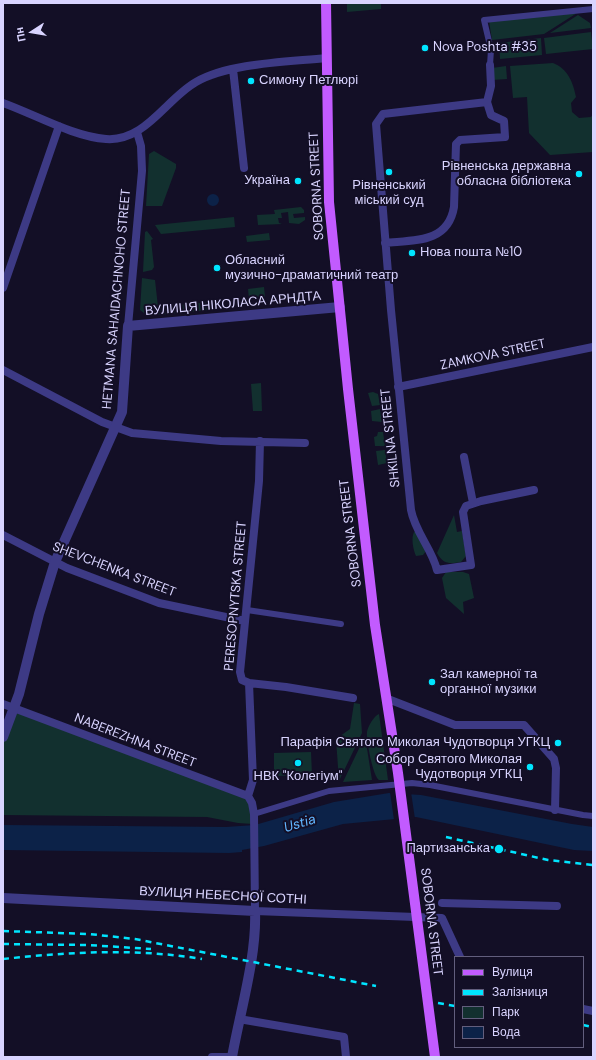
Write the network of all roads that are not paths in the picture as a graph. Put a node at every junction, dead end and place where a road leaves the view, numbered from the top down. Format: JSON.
{"nodes":[{"id":1,"x":326,"y":3,"type":"edge"},
{"id":2,"x":593,"y":8,"type":"edge"},
{"id":3,"x":326,"y":58,"type":"junction"},
{"id":4,"x":490,"y":65,"type":"joint"},
{"id":5,"x":233,"y":69,"type":"junction"},
{"id":6,"x":487,"y":102,"type":"junction"},
{"id":7,"x":3,"y":103,"type":"edge"},
{"id":8,"x":59,"y":126,"type":"junction"},
{"id":9,"x":137,"y":132,"type":"junction"},
{"id":10,"x":244,"y":168,"type":"dead end"},
{"id":11,"x":385,"y":243,"type":"junction"},
{"id":12,"x":3,"y":288,"type":"edge"},
{"id":13,"x":340,"y":307,"type":"junction"},
{"id":14,"x":128,"y":326,"type":"junction"},
{"id":15,"x":593,"y":347,"type":"edge"},
{"id":16,"x":3,"y":370,"type":"edge"},
{"id":17,"x":398,"y":387,"type":"junction"},
{"id":18,"x":115,"y":428,"type":"junction"},
{"id":19,"x":260,"y":441,"type":"junction"},
{"id":20,"x":305,"y":443,"type":"dead end"},
{"id":21,"x":464,"y":457,"type":"dead end"},
{"id":22,"x":534,"y":490,"type":"dead end"},
{"id":23,"x":473,"y":503,"type":"junction"},
{"id":24,"x":3,"y":535,"type":"edge"},
{"id":25,"x":55,"y":562,"type":"junction"},
{"id":26,"x":247,"y":610,"type":"junction"},
{"id":27,"x":245,"y":621,"type":"junction"},
{"id":28,"x":340,"y":624,"type":"dead end"},
{"id":29,"x":249,"y":683,"type":"junction"},
{"id":30,"x":353,"y":698,"type":"dead end"},
{"id":31,"x":388,"y":699,"type":"junction"},
{"id":32,"x":3,"y":704,"type":"edge"},
{"id":33,"x":14,"y":708,"type":"junction"},
{"id":34,"x":3,"y":736,"type":"edge"},
{"id":35,"x":248,"y":796,"type":"junction"},
{"id":36,"x":555,"y":810,"type":"junction"},
{"id":37,"x":254,"y":814,"type":"junction"},
{"id":38,"x":593,"y":816,"type":"edge"},
{"id":39,"x":3,"y":898,"type":"edge"},
{"id":40,"x":442,"y":903,"type":"dead end"},
{"id":41,"x":557,"y":906,"type":"dead end"},
{"id":42,"x":255,"y":911,"type":"junction"},
{"id":43,"x":460,"y":956,"type":"edge"},
{"id":44,"x":239,"y":1018,"type":"junction"},
{"id":45,"x":212,"y":1057,"type":"edge"},
{"id":46,"x":228,"y":1057,"type":"edge"},
{"id":47,"x":232,"y":1057,"type":"edge"},
{"id":48,"x":346,"y":1057,"type":"edge"},
{"id":49,"x":435,"y":1057,"type":"edge"}],
"edges":[{"from":1,"to":3,"type":"main road","name":"SOBORNA STREET"},
{"from":2,"to":4,"type":"street"},
{"from":3,"to":5,"type":"street"},
{"from":3,"to":13,"type":"main road","name":"SOBORNA STREET"},
{"from":4,"to":6,"type":"street"},
{"from":5,"to":9,"type":"street"},
{"from":5,"to":10,"type":"street"},
{"from":6,"to":11,"type":"street","name":"SHKILNA STREET"},
{"from":6,"to":11,"type":"street"},
{"from":7,"to":8,"type":"street"},
{"from":8,"to":9,"type":"street"},
{"from":8,"to":12,"type":"street"},
{"from":9,"to":14,"type":"street","name":"HETMANA SAHAIDACHNOHO STREET"},
{"from":11,"to":17,"type":"street","name":"SHKILNA STREET"},
{"from":13,"to":14,"type":"street","name":"ВУЛИЦЯ НІКОЛАСА АРНДТА"},
{"from":13,"to":31,"type":"main road","name":"SOBORNA STREET"},
{"from":14,"to":18,"type":"street","name":"HETMANA SAHAIDACHNOHO STREET"},
{"from":15,"to":17,"type":"street","name":"ZAMKOVA STREET"},
{"from":16,"to":18,"type":"street"},
{"from":17,"to":23,"type":"street","name":"SHKILNA STREET"},
{"from":18,"to":19,"type":"street"},
{"from":18,"to":25,"type":"street","name":"HETMANA SAHAIDACHNOHO STREET"},
{"from":19,"to":20,"type":"street"},
{"from":19,"to":26,"type":"street","name":"PERESOPNYTSKA STREET"},
{"from":21,"to":23,"type":"street"},
{"from":22,"to":23,"type":"street"},
{"from":24,"to":25,"type":"street","name":"SHEVCHENKA STREET"},
{"from":25,"to":27,"type":"street","name":"SHEVCHENKA STREET"},
{"from":25,"to":33,"type":"street","name":"HETMANA SAHAIDACHNOHO STREET"},
{"from":26,"to":27,"type":"street","name":"PERESOPNYTSKA STREET"},
{"from":26,"to":28,"type":"street"},
{"from":27,"to":29,"type":"street","name":"PERESOPNYTSKA STREET"},
{"from":29,"to":30,"type":"street"},
{"from":29,"to":35,"type":"street","name":"PERESOPNYTSKA STREET"},
{"from":31,"to":36,"type":"street"},
{"from":31,"to":49,"type":"main road","name":"SOBORNA STREET"},
{"from":32,"to":33,"type":"street","name":"NABEREZHNA STREET"},
{"from":33,"to":34,"type":"street","name":"HETMANA SAHAIDACHNOHO STREET"},
{"from":33,"to":35,"type":"street","name":"NABEREZHNA STREET"},
{"from":35,"to":37,"type":"street"},
{"from":36,"to":37,"type":"street"},
{"from":36,"to":38,"type":"street"},
{"from":37,"to":42,"type":"street"},
{"from":39,"to":42,"type":"street","name":"ВУЛИЦЯ НЕБЕСНОЇ СОТНІ"},
{"from":40,"to":41,"type":"street"},
{"from":42,"to":43,"type":"street","name":"ВУЛИЦЯ НЕБЕСНОЇ СОТНІ"},
{"from":42,"to":44,"type":"street"},
{"from":44,"to":47,"type":"street"},
{"from":44,"to":48,"type":"street"},
{"from":45,"to":46,"type":"street"}]}
